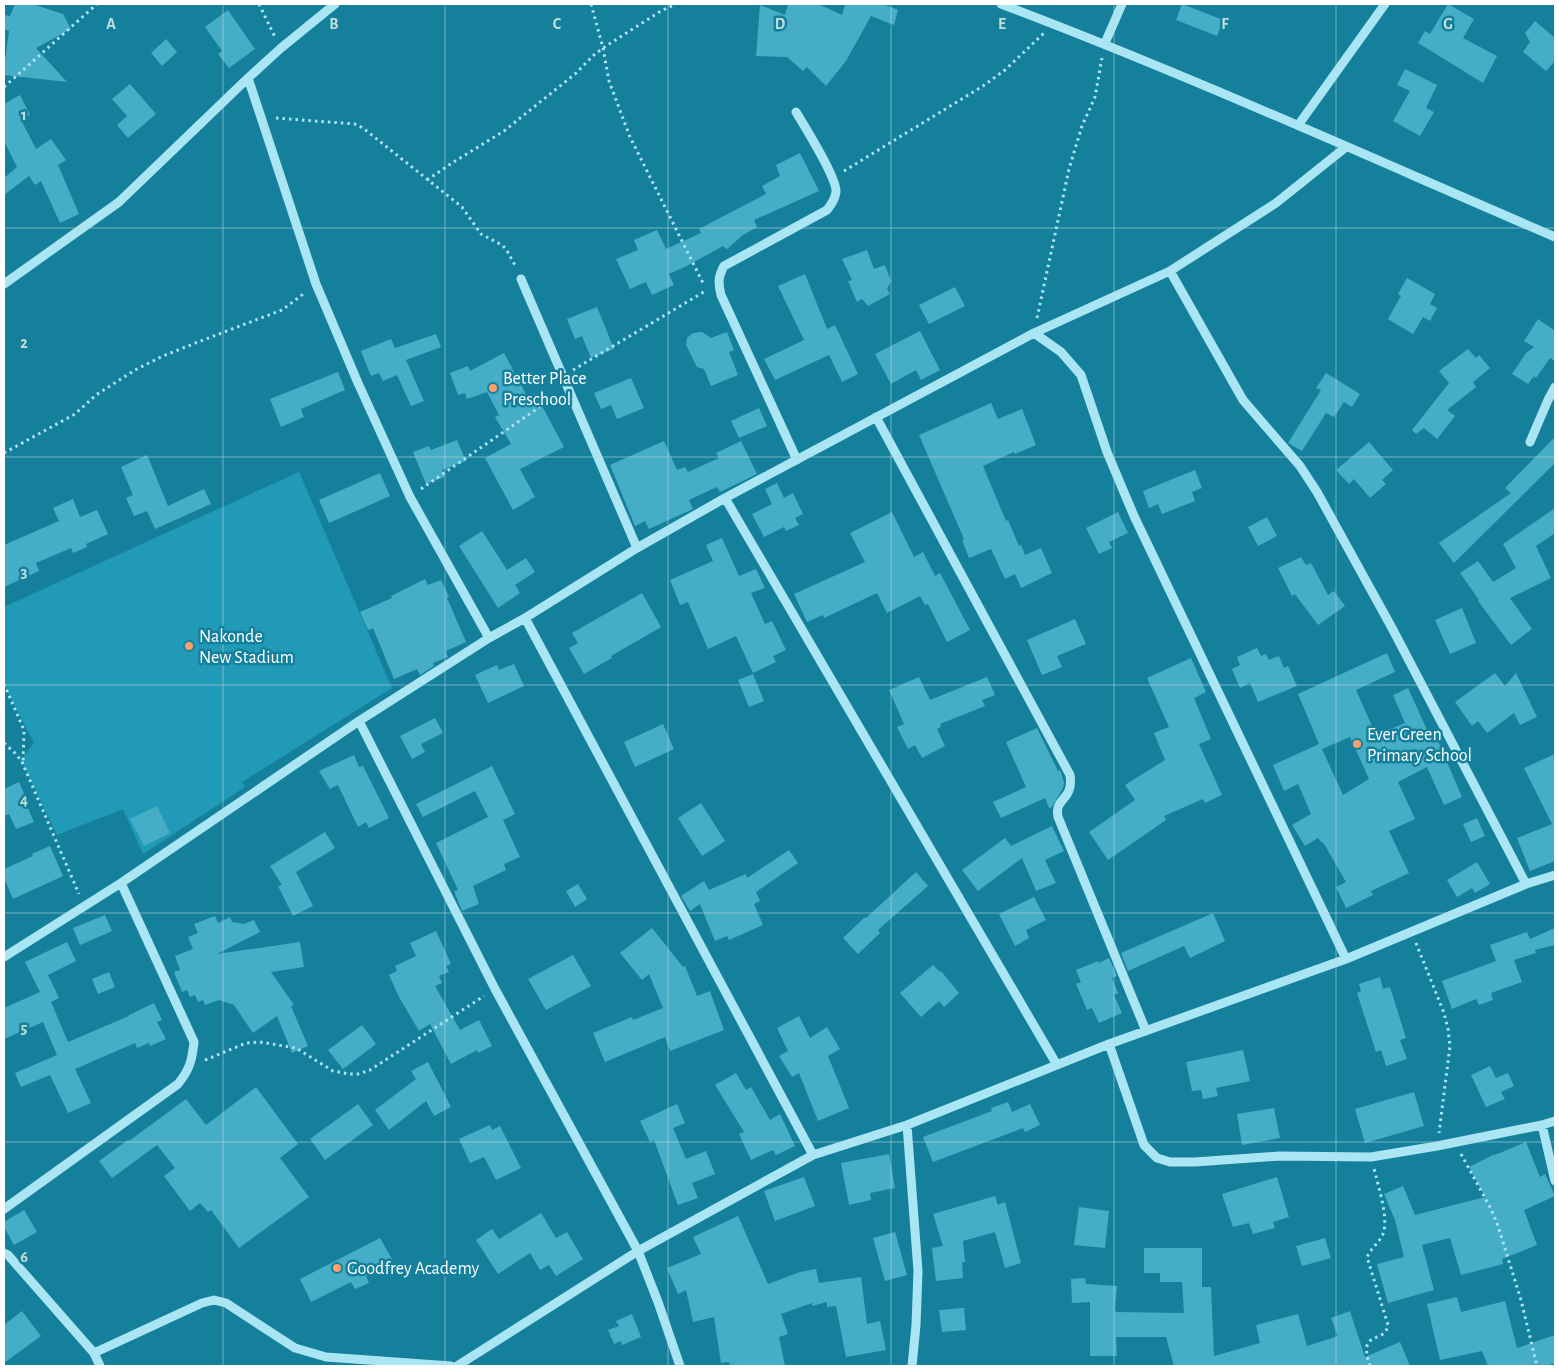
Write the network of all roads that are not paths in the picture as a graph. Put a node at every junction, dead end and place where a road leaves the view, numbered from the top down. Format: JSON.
{"nodes":[{"id":1,"x":335,"y":4,"type":"edge"},
{"id":2,"x":1001,"y":4,"type":"edge"},
{"id":3,"x":1122,"y":4,"type":"edge"},
{"id":4,"x":1384,"y":4,"type":"edge"},
{"id":5,"x":1105,"y":43,"type":"junction"},
{"id":6,"x":248,"y":78,"type":"junction"},
{"id":7,"x":796,"y":112,"type":"dead end"},
{"id":8,"x":1299,"y":124,"type":"junction"},
{"id":9,"x":1346,"y":147,"type":"junction"},
{"id":10,"x":1555,"y":237,"type":"edge"},
{"id":11,"x":1170,"y":271,"type":"junction"},
{"id":12,"x":521,"y":279,"type":"road end"},
{"id":13,"x":4,"y":284,"type":"edge"},
{"id":14,"x":1034,"y":333,"type":"junction"},
{"id":15,"x":1555,"y":387,"type":"edge"},
{"id":16,"x":876,"y":417,"type":"junction"},
{"id":17,"x":1530,"y":442,"type":"dead end"},
{"id":18,"x":797,"y":460,"type":"junction"},
{"id":19,"x":725,"y":498,"type":"junction"},
{"id":20,"x":637,"y":548,"type":"junction"},
{"id":21,"x":525,"y":618,"type":"junction"},
{"id":22,"x":489,"y":638,"type":"junction"},
{"id":23,"x":359,"y":721,"type":"junction"},
{"id":24,"x":1555,"y":875,"type":"edge"},
{"id":25,"x":121,"y":883,"type":"junction"},
{"id":26,"x":1526,"y":884,"type":"junction"},
{"id":27,"x":4,"y":957,"type":"edge"},
{"id":28,"x":1346,"y":959,"type":"junction"},
{"id":29,"x":1146,"y":1031,"type":"junction"},
{"id":30,"x":1109,"y":1044,"type":"junction"},
{"id":31,"x":1057,"y":1065,"type":"junction"},
{"id":32,"x":1555,"y":1121,"type":"edge"},
{"id":33,"x":907,"y":1125,"type":"junction"},
{"id":34,"x":1542,"y":1125,"type":"junction"},
{"id":35,"x":813,"y":1155,"type":"junction"},
{"id":36,"x":1555,"y":1181,"type":"edge"},
{"id":37,"x":4,"y":1209,"type":"edge"},
{"id":38,"x":638,"y":1251,"type":"junction"},
{"id":39,"x":4,"y":1253,"type":"edge"},
{"id":40,"x":94,"y":1353,"type":"junction"},
{"id":41,"x":463,"y":1365,"type":"edge"},
{"id":42,"x":100,"y":1366,"type":"edge"},
{"id":43,"x":451,"y":1366,"type":"edge"},
{"id":44,"x":679,"y":1366,"type":"edge"},
{"id":45,"x":912,"y":1366,"type":"edge"}],
"edges":[{"from":1,"to":6,"type":"street"},
{"from":2,"to":5,"type":"street"},
{"from":3,"to":5,"type":"street"},
{"from":4,"to":8,"type":"street"},
{"from":5,"to":8,"type":"street"},
{"from":6,"to":13,"type":"street"},
{"from":6,"to":22,"type":"street"},
{"from":7,"to":18,"type":"street"},
{"from":8,"to":9,"type":"street"},
{"from":9,"to":10,"type":"street"},
{"from":9,"to":11,"type":"street"},
{"from":11,"to":14,"type":"street"},
{"from":11,"to":26,"type":"street"},
{"from":12,"to":20,"type":"street"},
{"from":14,"to":16,"type":"street"},
{"from":14,"to":28,"type":"street"},
{"from":15,"to":17,"type":"street"},
{"from":16,"to":18,"type":"street"},
{"from":16,"to":29,"type":"street"},
{"from":18,"to":19,"type":"street"},
{"from":19,"to":20,"type":"street"},
{"from":19,"to":31,"type":"street"},
{"from":20,"to":21,"type":"street"},
{"from":21,"to":22,"type":"street"},
{"from":21,"to":35,"type":"street"},
{"from":22,"to":23,"type":"street"},
{"from":23,"to":25,"type":"street"},
{"from":23,"to":38,"type":"street"},
{"from":24,"to":26,"type":"street"},
{"from":25,"to":27,"type":"street"},
{"from":25,"to":37,"type":"street"},
{"from":26,"to":28,"type":"street"},
{"from":28,"to":29,"type":"street"},
{"from":29,"to":30,"type":"street"},
{"from":30,"to":31,"type":"street"},
{"from":30,"to":34,"type":"street"},
{"from":31,"to":33,"type":"street"},
{"from":32,"to":34,"type":"street"},
{"from":33,"to":35,"type":"street"},
{"from":33,"to":45,"type":"street"},
{"from":34,"to":36,"type":"street"},
{"from":35,"to":38,"type":"street"},
{"from":38,"to":41,"type":"street"},
{"from":38,"to":44,"type":"street"},
{"from":39,"to":40,"type":"street"},
{"from":40,"to":42,"type":"street"},
{"from":40,"to":43,"type":"street"}]}
